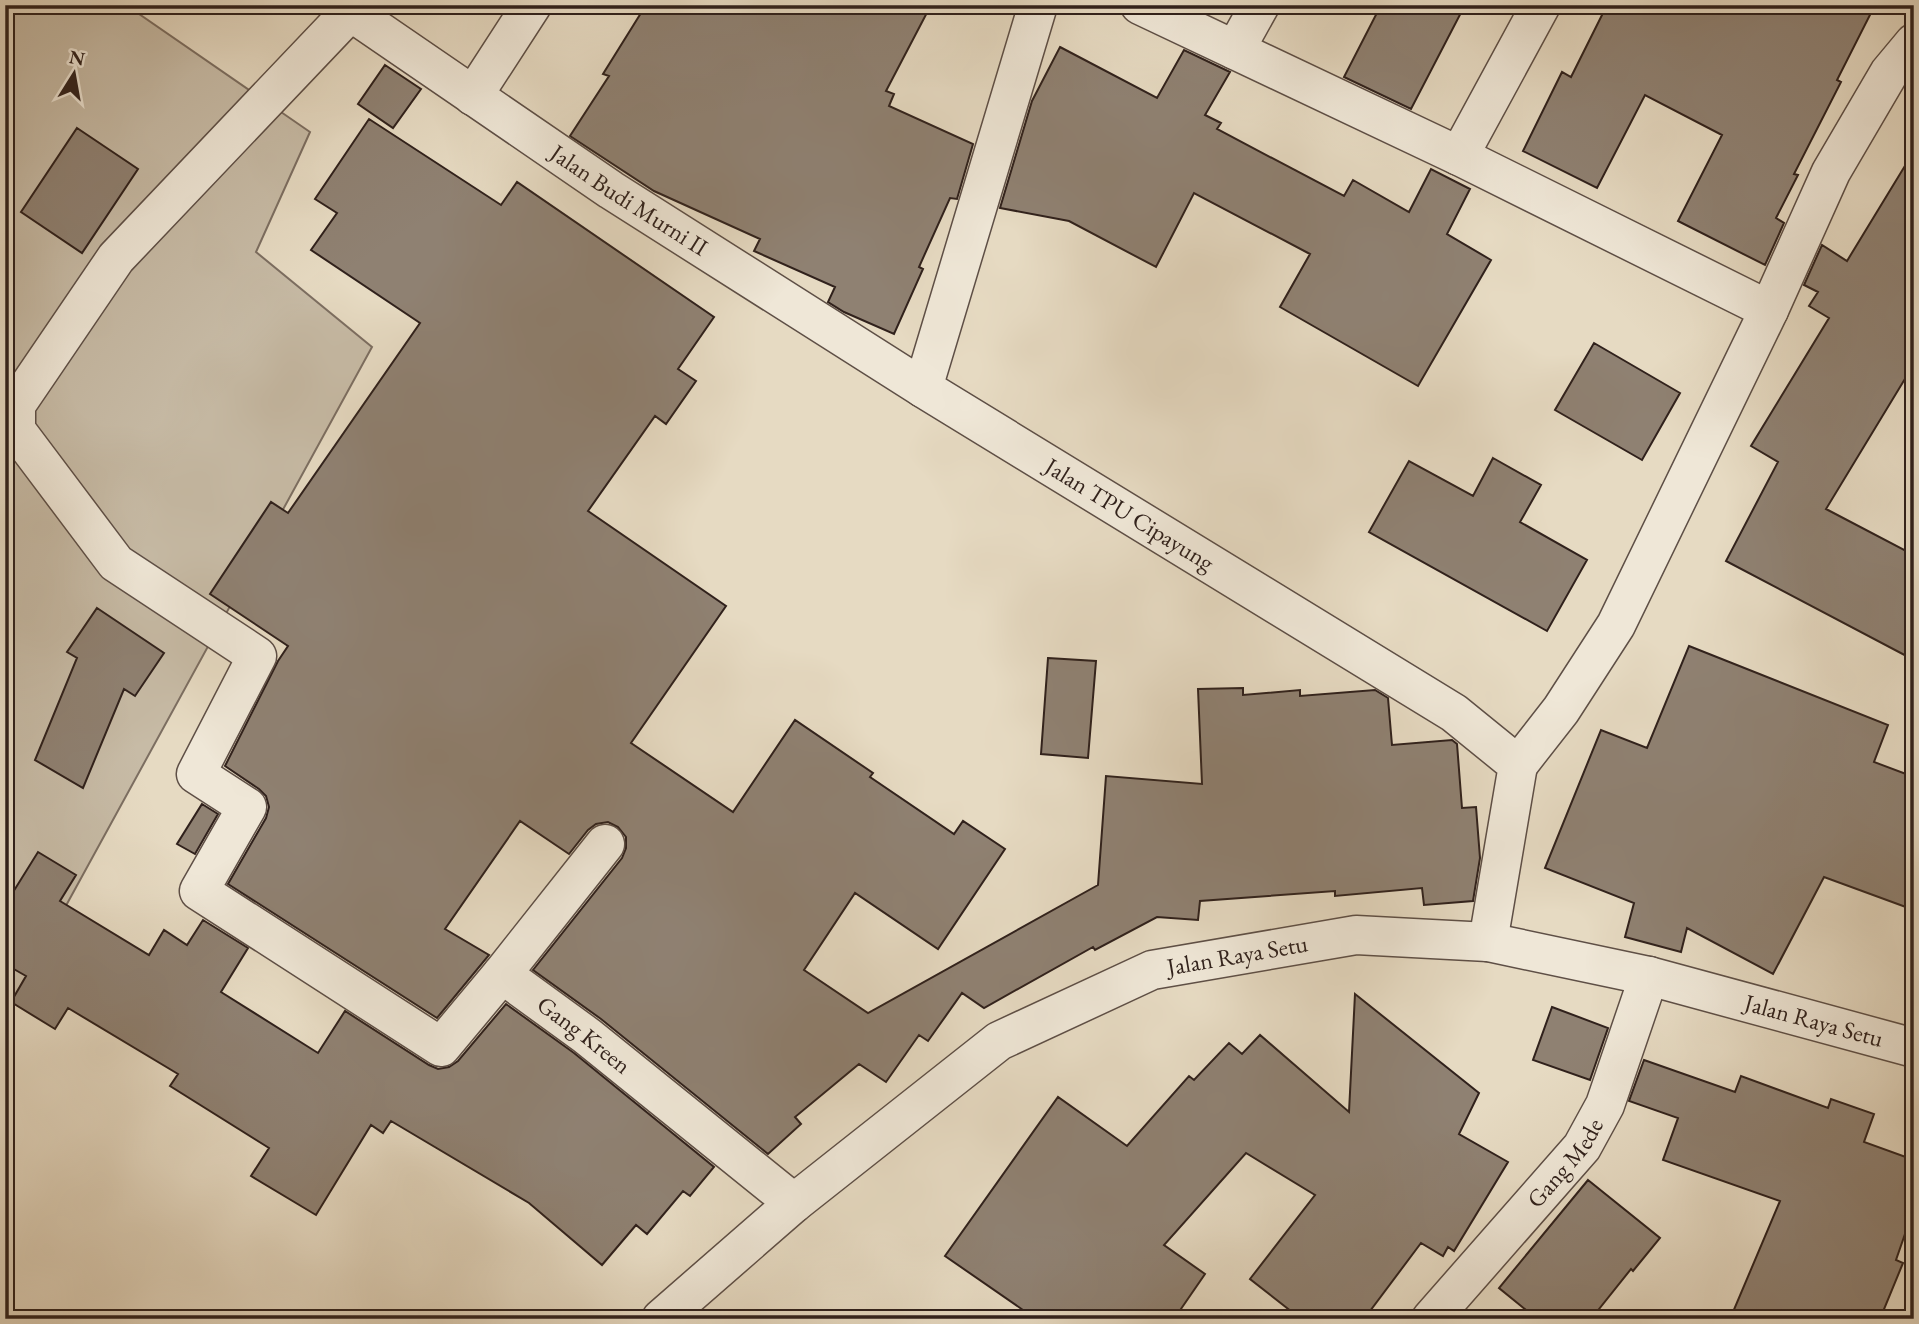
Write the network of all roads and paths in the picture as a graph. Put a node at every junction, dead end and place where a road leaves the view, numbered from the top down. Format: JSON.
{"nodes":[{"id":1,"x":532,"y":5,"type":"edge"},
{"id":2,"x":1038,"y":5,"type":"edge"},
{"id":3,"x":1140,"y":5,"type":"edge"},
{"id":4,"x":1260,"y":5,"type":"edge"},
{"id":5,"x":1541,"y":5,"type":"edge"},
{"id":6,"x":345,"y":9,"type":"edge"},
{"id":7,"x":1914,"y":43,"type":"edge"},
{"id":8,"x":1235,"y":50,"type":"junction"},
{"id":9,"x":473,"y":96,"type":"junction"},
{"id":10,"x":1459,"y":156,"type":"junction"},
{"id":11,"x":1769,"y":310,"type":"junction"},
{"id":12,"x":923,"y":388,"type":"junction"},
{"id":13,"x":1518,"y":765,"type":"junction"},
{"id":14,"x":605,"y":844,"type":"dead end"},
{"id":15,"x":1488,"y":942,"type":"junction"},
{"id":16,"x":502,"y":974,"type":"junction"},
{"id":17,"x":1649,"y":976,"type":"junction"},
{"id":18,"x":1914,"y":1048,"type":"edge"},
{"id":19,"x":794,"y":1203,"type":"junction"},
{"id":20,"x":661,"y":1319,"type":"edge"},
{"id":21,"x":1431,"y":1319,"type":"edge"}],
"edges":[{"from":1,"to":9,"type":"street"},
{"from":2,"to":12,"type":"street"},
{"from":3,"to":8,"type":"street"},
{"from":4,"to":8,"type":"street"},
{"from":5,"to":10,"type":"street"},
{"from":6,"to":9,"type":"street","name":"Jalan Budi Murni II"},
{"from":6,"to":16,"type":"street"},
{"from":7,"to":11,"type":"street"},
{"from":8,"to":10,"type":"street"},
{"from":9,"to":12,"type":"street","name":"Jalan Budi Murni II"},
{"from":10,"to":11,"type":"street"},
{"from":11,"to":13,"type":"street"},
{"from":12,"to":13,"type":"street","name":"Jalan TPU Cipayung"},
{"from":13,"to":15,"type":"street"},
{"from":14,"to":16,"type":"street"},
{"from":15,"to":17,"type":"street","name":"Jalan Raya Setu"},
{"from":15,"to":19,"type":"street","name":"Jalan Raya Setu"},
{"from":16,"to":19,"type":"street","name":"Gang Kreen"},
{"from":17,"to":18,"type":"street","name":"Jalan Raya Setu"},
{"from":17,"to":21,"type":"street","name":"Gang Mede"},
{"from":19,"to":20,"type":"street","name":"Jalan Raya Setu"}]}
